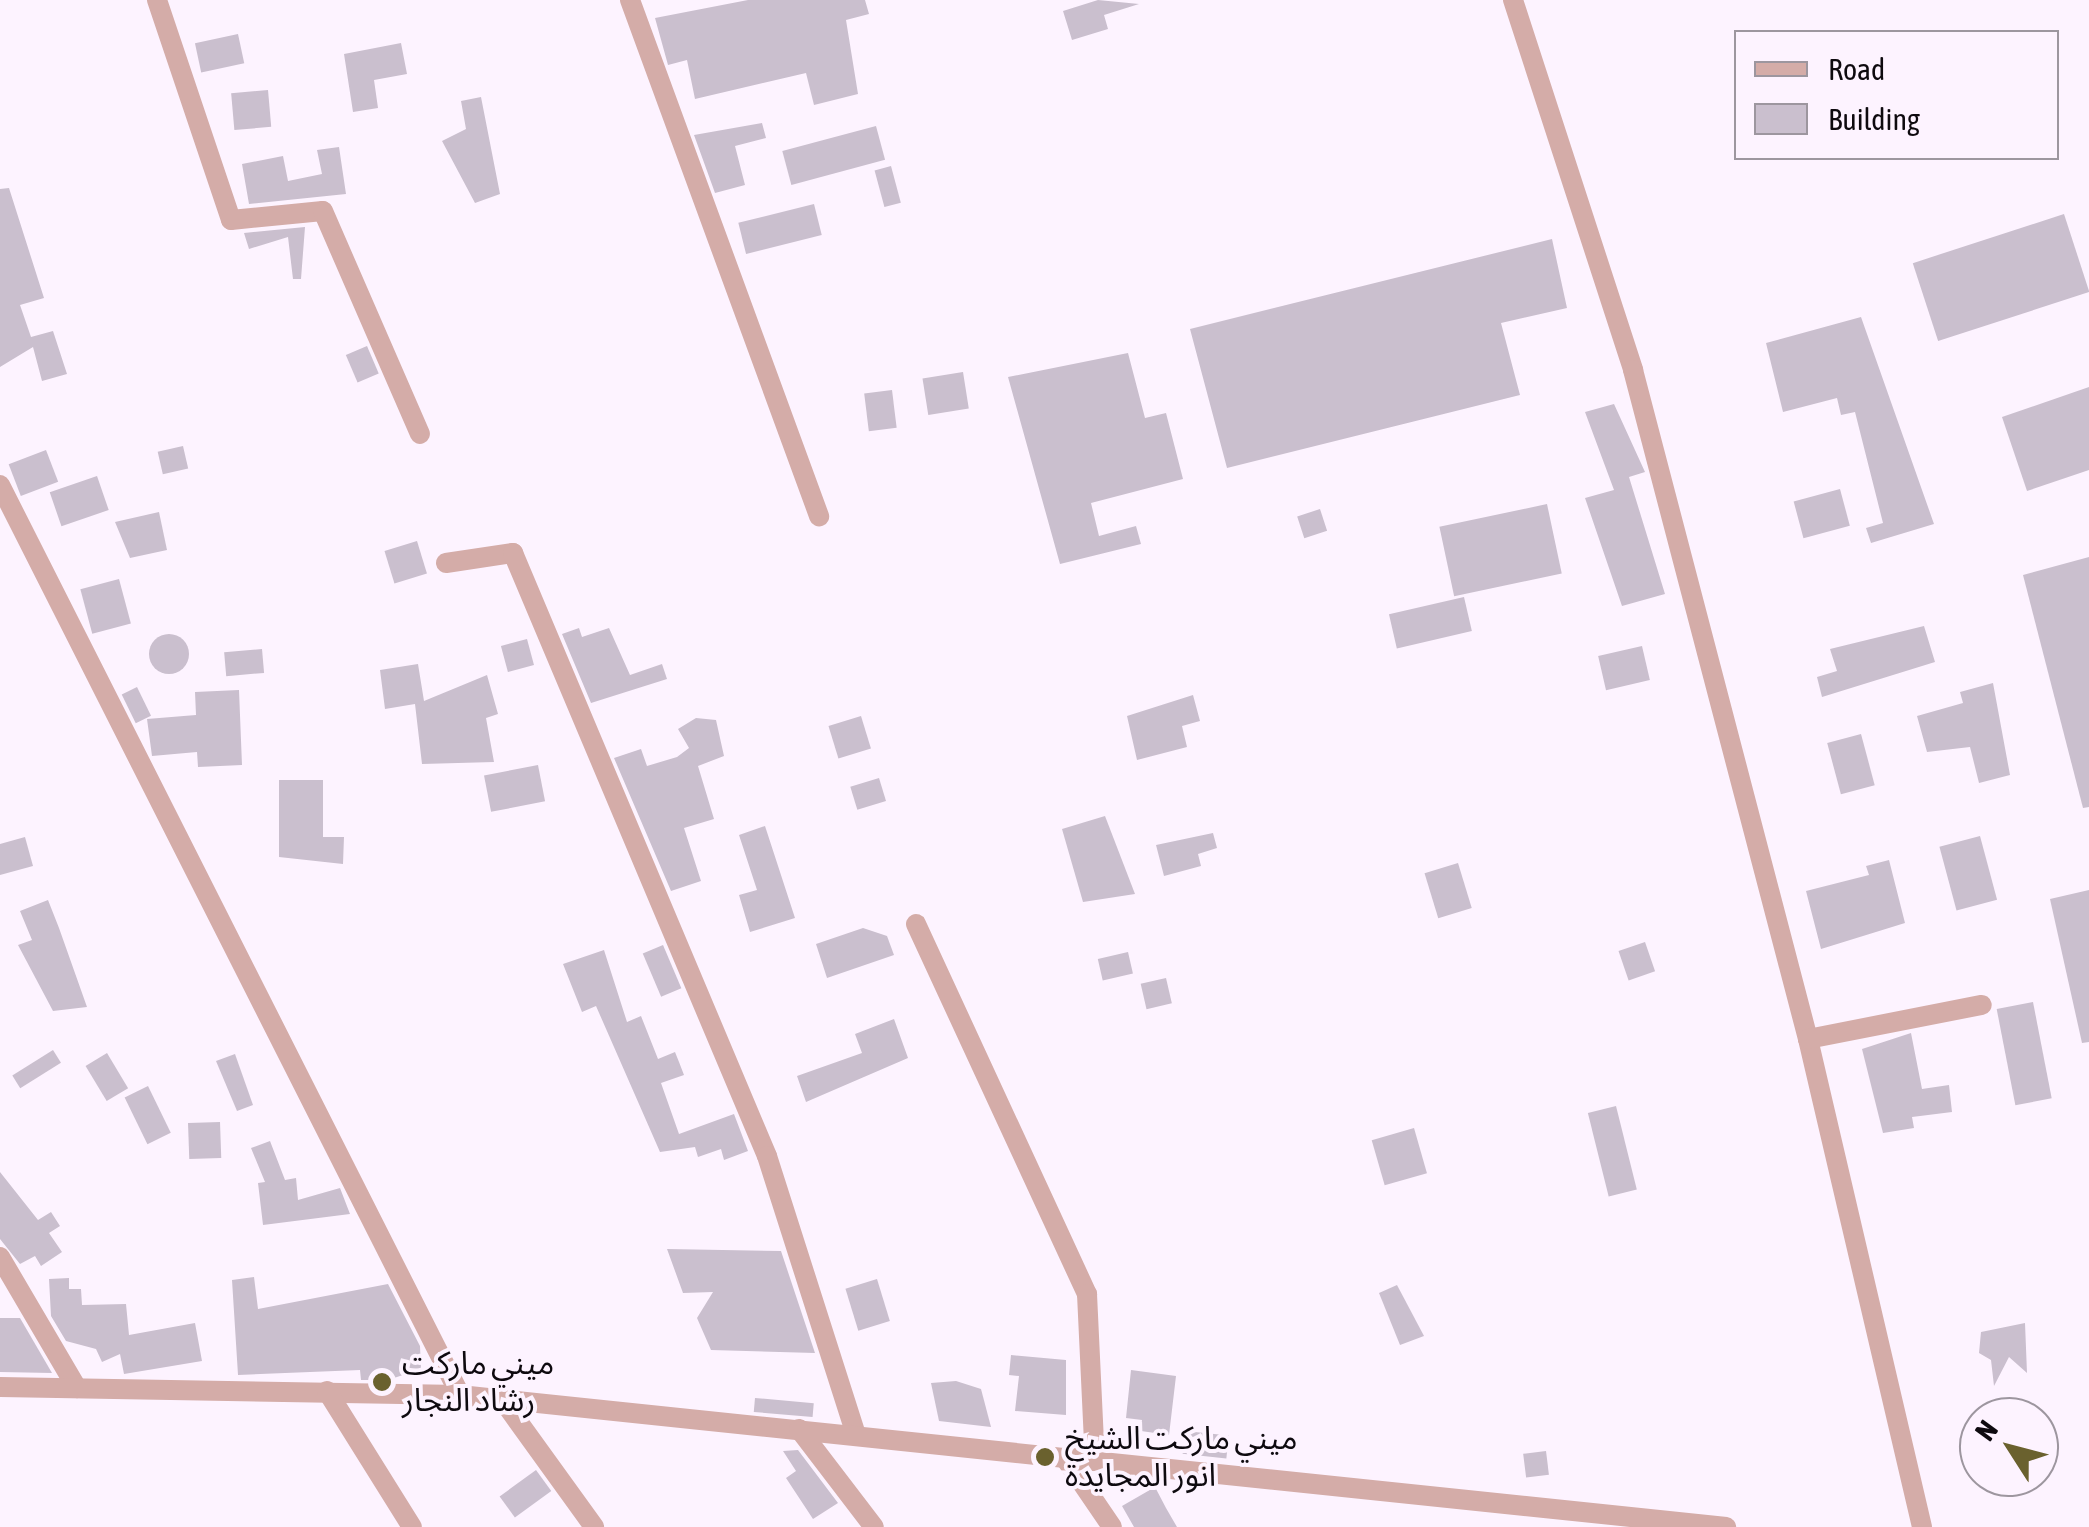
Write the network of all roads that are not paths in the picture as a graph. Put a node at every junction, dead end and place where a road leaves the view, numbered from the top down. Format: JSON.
{"nodes":[{"id":1,"x":158,"y":0,"type":"edge"},
{"id":2,"x":630,"y":0,"type":"edge"},
{"id":3,"x":1513,"y":0,"type":"edge"},
{"id":4,"x":420,"y":434,"type":"dead end"},
{"id":5,"x":0,"y":485,"type":"edge"},
{"id":6,"x":819,"y":516,"type":"dead end"},
{"id":7,"x":446,"y":563,"type":"dead end"},
{"id":8,"x":916,"y":924,"type":"dead end"},
{"id":9,"x":1982,"y":1005,"type":"dead end"},
{"id":10,"x":1808,"y":1038,"type":"junction"},
{"id":11,"x":0,"y":1257,"type":"edge"},
{"id":12,"x":0,"y":1387,"type":"edge"},
{"id":13,"x":77,"y":1388,"type":"junction"},
{"id":14,"x":327,"y":1391,"type":"junction"},
{"id":15,"x":460,"y":1395,"type":"junction"},
{"id":16,"x":504,"y":1402,"type":"junction"},
{"id":17,"x":799,"y":1429,"type":"junction"},
{"id":18,"x":855,"y":1432,"type":"junction"},
{"id":19,"x":1066,"y":1458,"type":"junction"},
{"id":20,"x":412,"y":1527,"type":"edge"},
{"id":21,"x":594,"y":1527,"type":"edge"},
{"id":22,"x":874,"y":1527,"type":"edge"},
{"id":23,"x":1112,"y":1527,"type":"edge"},
{"id":24,"x":1726,"y":1527,"type":"edge"},
{"id":25,"x":1922,"y":1527,"type":"edge"}],
"edges":[{"from":1,"to":4,"type":"street"},
{"from":2,"to":6,"type":"street"},
{"from":3,"to":10,"type":"street"},
{"from":5,"to":15,"type":"street"},
{"from":7,"to":18,"type":"street"},
{"from":8,"to":19,"type":"street"},
{"from":9,"to":10,"type":"street"},
{"from":10,"to":25,"type":"street"},
{"from":11,"to":13,"type":"street"},
{"from":12,"to":13,"type":"street"},
{"from":13,"to":14,"type":"street"},
{"from":14,"to":15,"type":"street"},
{"from":14,"to":20,"type":"street"},
{"from":15,"to":16,"type":"street"},
{"from":16,"to":17,"type":"street"},
{"from":16,"to":21,"type":"street"},
{"from":17,"to":18,"type":"street"},
{"from":17,"to":22,"type":"street"},
{"from":18,"to":19,"type":"street"},
{"from":19,"to":23,"type":"street"},
{"from":19,"to":24,"type":"street"}]}
